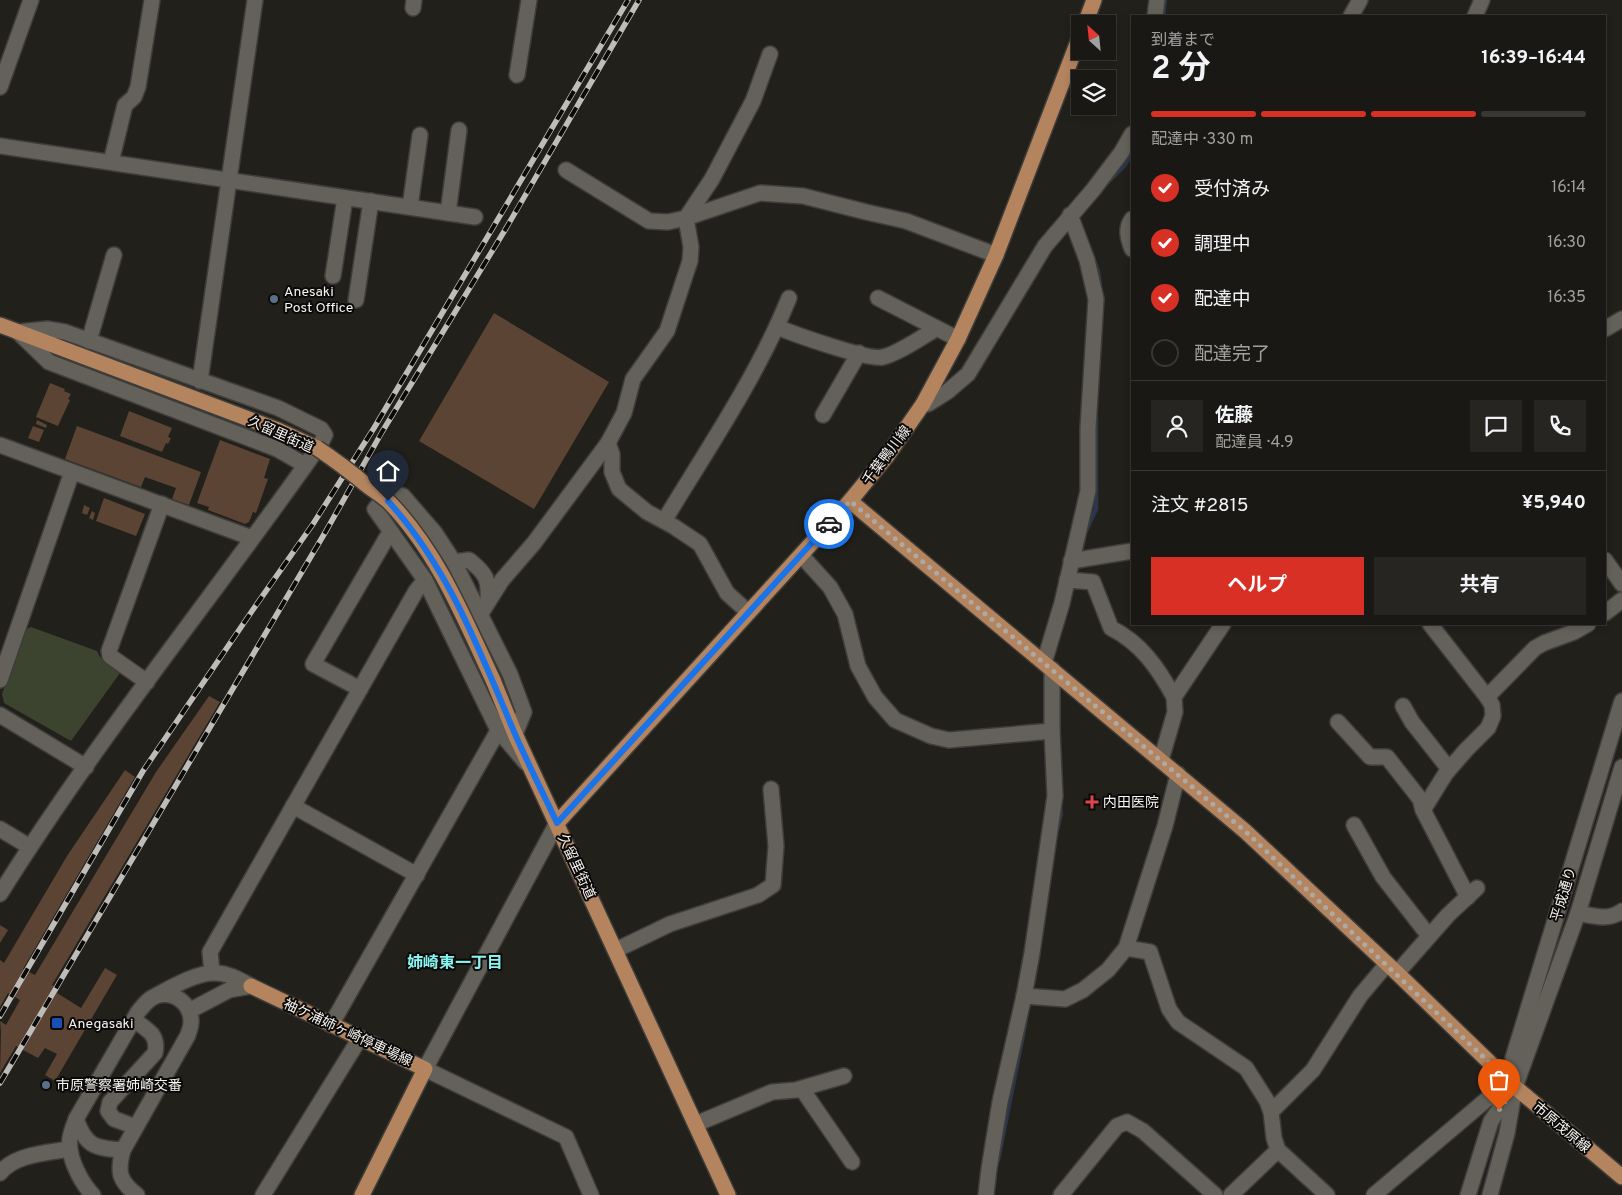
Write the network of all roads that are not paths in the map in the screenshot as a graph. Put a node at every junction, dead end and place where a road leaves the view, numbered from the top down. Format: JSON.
{"nodes":[{"id":1,"x":31,"y":0,"type":"edge"},
{"id":2,"x":152,"y":0,"type":"edge"},
{"id":3,"x":255,"y":0,"type":"edge"},
{"id":4,"x":529,"y":0,"type":"edge"},
{"id":5,"x":1094,"y":0,"type":"edge"},
{"id":6,"x":1157,"y":0,"type":"edge"},
{"id":7,"x":1360,"y":0,"type":"edge"},
{"id":8,"x":1482,"y":0,"type":"edge"},
{"id":9,"x":1088,"y":15,"type":"edge"},
{"id":10,"x":1155,"y":15,"type":"edge"},
{"id":11,"x":1352,"y":15,"type":"edge"},
{"id":12,"x":1475,"y":15,"type":"edge"},
{"id":13,"x":770,"y":54,"type":"dead end"},
{"id":14,"x":1071,"y":59,"type":"edge"},
{"id":15,"x":517,"y":75,"type":"dead end"},
{"id":16,"x":0,"y":86,"type":"edge"},
{"id":17,"x":459,"y":130,"type":"dead end"},
{"id":18,"x":420,"y":135,"type":"dead end"},
{"id":19,"x":1130,"y":144,"type":"edge"},
{"id":20,"x":0,"y":146,"type":"edge"},
{"id":21,"x":111,"y":162,"type":"junction"},
{"id":22,"x":566,"y":170,"type":"dead end"},
{"id":23,"x":228,"y":180,"type":"junction"},
{"id":24,"x":345,"y":198,"type":"junction"},
{"id":25,"x":371,"y":201,"type":"junction"},
{"id":26,"x":410,"y":207,"type":"junction"},
{"id":27,"x":448,"y":213,"type":"junction"},
{"id":28,"x":1070,"y":216,"type":"junction"},
{"id":29,"x":475,"y":217,"type":"dead end"},
{"id":30,"x":686,"y":218,"type":"junction"},
{"id":31,"x":1131,"y":220,"type":"edge"},
{"id":32,"x":1131,"y":247,"type":"edge"},
{"id":33,"x":114,"y":255,"type":"dead end"},
{"id":34,"x":996,"y":255,"type":"junction"},
{"id":35,"x":333,"y":276,"type":"dead end"},
{"id":36,"x":789,"y":298,"type":"dead end"},
{"id":37,"x":878,"y":298,"type":"dead end"},
{"id":38,"x":356,"y":300,"type":"dead end"},
{"id":39,"x":1622,"y":319,"type":"edge"},
{"id":40,"x":0,"y":325,"type":"edge"},
{"id":41,"x":777,"y":327,"type":"junction"},
{"id":42,"x":936,"y":328,"type":"junction"},
{"id":43,"x":1606,"y":328,"type":"edge"},
{"id":44,"x":18,"y":332,"type":"junction"},
{"id":45,"x":958,"y":339,"type":"junction"},
{"id":46,"x":89,"y":341,"type":"junction"},
{"id":47,"x":859,"y":353,"type":"junction"},
{"id":48,"x":200,"y":381,"type":"junction"},
{"id":49,"x":923,"y":404,"type":"junction"},
{"id":50,"x":823,"y":414,"type":"dead end"},
{"id":51,"x":322,"y":440,"type":"dead end"},
{"id":52,"x":608,"y":443,"type":"junction"},
{"id":53,"x":0,"y":444,"type":"edge"},
{"id":54,"x":72,"y":472,"type":"junction"},
{"id":55,"x":850,"y":501,"type":"junction"},
{"id":56,"x":162,"y":504,"type":"junction"},
{"id":57,"x":664,"y":521,"type":"junction"},
{"id":58,"x":390,"y":532,"type":"junction"},
{"id":59,"x":252,"y":538,"type":"junction"},
{"id":60,"x":1131,"y":551,"type":"edge"},
{"id":61,"x":801,"y":555,"type":"junction"},
{"id":62,"x":1071,"y":561,"type":"junction"},
{"id":63,"x":1606,"y":561,"type":"edge"},
{"id":64,"x":454,"y":562,"type":"junction"},
{"id":65,"x":425,"y":580,"type":"junction"},
{"id":66,"x":1067,"y":580,"type":"junction"},
{"id":67,"x":1622,"y":584,"type":"edge"},
{"id":68,"x":1622,"y":600,"type":"edge"},
{"id":69,"x":484,"y":608,"type":"junction"},
{"id":70,"x":748,"y":612,"type":"junction"},
{"id":71,"x":1606,"y":612,"type":"edge"},
{"id":72,"x":1222,"y":625,"type":"edge"},
{"id":73,"x":1431,"y":625,"type":"edge"},
{"id":74,"x":1586,"y":625,"type":"edge"},
{"id":75,"x":1048,"y":666,"type":"junction"},
{"id":76,"x":0,"y":680,"type":"edge"},
{"id":77,"x":147,"y":682,"type":"junction"},
{"id":78,"x":360,"y":689,"type":"junction"},
{"id":79,"x":1174,"y":697,"type":"junction"},
{"id":80,"x":1488,"y":697,"type":"junction"},
{"id":81,"x":1622,"y":701,"type":"edge"},
{"id":82,"x":1403,"y":706,"type":"dead end"},
{"id":83,"x":0,"y":715,"type":"edge"},
{"id":84,"x":507,"y":715,"type":"junction"},
{"id":85,"x":1338,"y":722,"type":"dead end"},
{"id":86,"x":498,"y":730,"type":"junction"},
{"id":87,"x":1052,"y":731,"type":"junction"},
{"id":88,"x":515,"y":734,"type":"junction"},
{"id":89,"x":1162,"y":760,"type":"junction"},
{"id":90,"x":86,"y":767,"type":"junction"},
{"id":91,"x":1622,"y":767,"type":"edge"},
{"id":92,"x":1449,"y":769,"type":"junction"},
{"id":93,"x":532,"y":770,"type":"junction"},
{"id":94,"x":1178,"y":774,"type":"junction"},
{"id":95,"x":771,"y":789,"type":"dead end"},
{"id":96,"x":293,"y":806,"type":"junction"},
{"id":97,"x":1423,"y":810,"type":"junction"},
{"id":98,"x":557,"y":823,"type":"junction"},
{"id":99,"x":1354,"y":825,"type":"dead end"},
{"id":100,"x":0,"y":829,"type":"edge"},
{"id":101,"x":30,"y":847,"type":"junction"},
{"id":102,"x":417,"y":875,"type":"junction"},
{"id":103,"x":0,"y":894,"type":"edge"},
{"id":104,"x":1622,"y":911,"type":"edge"},
{"id":105,"x":1578,"y":913,"type":"junction"},
{"id":106,"x":1429,"y":936,"type":"junction"},
{"id":107,"x":1126,"y":948,"type":"junction"},
{"id":108,"x":616,"y":950,"type":"junction"},
{"id":109,"x":1392,"y":969,"type":"junction"},
{"id":110,"x":212,"y":972,"type":"junction"},
{"id":111,"x":251,"y":986,"type":"junction"},
{"id":112,"x":156,"y":996,"type":"junction"},
{"id":113,"x":1024,"y":996,"type":"junction"},
{"id":114,"x":189,"y":1011,"type":"junction"},
{"id":115,"x":134,"y":1020,"type":"junction"},
{"id":116,"x":331,"y":1025,"type":"junction"},
{"id":117,"x":360,"y":1038,"type":"junction"},
{"id":118,"x":425,"y":1069,"type":"junction"},
{"id":119,"x":844,"y":1076,"type":"dead end"},
{"id":120,"x":1515,"y":1087,"type":"junction"},
{"id":121,"x":802,"y":1089,"type":"junction"},
{"id":122,"x":1271,"y":1112,"type":"junction"},
{"id":123,"x":76,"y":1119,"type":"junction"},
{"id":124,"x":696,"y":1124,"type":"junction"},
{"id":125,"x":136,"y":1127,"type":"junction"},
{"id":126,"x":69,"y":1149,"type":"junction"},
{"id":127,"x":123,"y":1150,"type":"junction"},
{"id":128,"x":1278,"y":1150,"type":"junction"},
{"id":129,"x":852,"y":1162,"type":"dead end"},
{"id":130,"x":0,"y":1173,"type":"edge"},
{"id":131,"x":1622,"y":1177,"type":"edge"},
{"id":132,"x":94,"y":1195,"type":"edge"},
{"id":133,"x":137,"y":1195,"type":"edge"},
{"id":134,"x":264,"y":1195,"type":"edge"},
{"id":135,"x":362,"y":1195,"type":"edge"},
{"id":136,"x":591,"y":1195,"type":"edge"},
{"id":137,"x":728,"y":1195,"type":"edge"},
{"id":138,"x":986,"y":1195,"type":"edge"},
{"id":139,"x":1062,"y":1195,"type":"edge"},
{"id":140,"x":1215,"y":1195,"type":"edge"},
{"id":141,"x":1231,"y":1195,"type":"edge"},
{"id":142,"x":1327,"y":1195,"type":"edge"},
{"id":143,"x":1374,"y":1195,"type":"edge"},
{"id":144,"x":1468,"y":1195,"type":"edge"},
{"id":145,"x":1490,"y":1195,"type":"edge"}],
"edges":[{"from":1,"to":16,"type":"street"},
{"from":2,"to":21,"type":"street"},
{"from":3,"to":23,"type":"street"},
{"from":4,"to":15,"type":"street"},
{"from":5,"to":9,"type":"main road"},
{"from":6,"to":10,"type":"street"},
{"from":7,"to":11,"type":"street"},
{"from":8,"to":12,"type":"street"},
{"from":13,"to":30,"type":"street"},
{"from":14,"to":34,"type":"main road","name":"千葉鴨川線"},
{"from":17,"to":27,"type":"street"},
{"from":18,"to":26,"type":"street"},
{"from":19,"to":28,"type":"street"},
{"from":20,"to":21,"type":"street"},
{"from":21,"to":23,"type":"street"},
{"from":22,"to":30,"type":"street"},
{"from":23,"to":24,"type":"street"},
{"from":23,"to":48,"type":"street"},
{"from":24,"to":25,"type":"street"},
{"from":24,"to":35,"type":"street"},
{"from":25,"to":26,"type":"street"},
{"from":25,"to":38,"type":"street"},
{"from":26,"to":27,"type":"street"},
{"from":27,"to":29,"type":"street"},
{"from":28,"to":49,"type":"street"},
{"from":28,"to":62,"type":"street"},
{"from":30,"to":34,"type":"street"},
{"from":30,"to":52,"type":"street"},
{"from":31,"to":32,"type":"street"},
{"from":33,"to":46,"type":"street"},
{"from":34,"to":45,"type":"main road","name":"千葉鴨川線"},
{"from":36,"to":41,"type":"street"},
{"from":37,"to":42,"type":"street"},
{"from":39,"to":43,"type":"street"},
{"from":40,"to":44,"type":"main road","name":"久留里街道"},
{"from":41,"to":47,"type":"street"},
{"from":41,"to":57,"type":"street"},
{"from":42,"to":45,"type":"street"},
{"from":42,"to":47,"type":"street"},
{"from":44,"to":46,"type":"street"},
{"from":44,"to":59,"type":"street"},
{"from":44,"to":84,"type":"main road","name":"久留里街道","bridge":true},
{"from":45,"to":49,"type":"main road","name":"千葉鴨川線"},
{"from":46,"to":48,"type":"street"},
{"from":47,"to":50,"type":"street"},
{"from":48,"to":51,"type":"street"},
{"from":49,"to":55,"type":"main road","name":"千葉鴨川線"},
{"from":52,"to":57,"type":"street"},
{"from":52,"to":69,"type":"street"},
{"from":53,"to":54,"type":"street"},
{"from":54,"to":56,"type":"street"},
{"from":54,"to":76,"type":"street"},
{"from":55,"to":61,"type":"main road","name":"千葉鴨川線"},
{"from":55,"to":75,"type":"main road","name":"市原茂原線"},
{"from":56,"to":59,"type":"street"},
{"from":56,"to":77,"type":"street"},
{"from":57,"to":70,"type":"street"},
{"from":58,"to":64,"type":"street"},
{"from":58,"to":65,"type":"street"},
{"from":58,"to":78,"type":"street"},
{"from":59,"to":77,"type":"street"},
{"from":60,"to":62,"type":"street"},
{"from":61,"to":70,"type":"main road","name":"千葉鴨川線"},
{"from":61,"to":87,"type":"street"},
{"from":62,"to":66,"type":"street"},
{"from":63,"to":67,"type":"street"},
{"from":64,"to":69,"type":"street"},
{"from":64,"to":69,"type":"street"},
{"from":65,"to":78,"type":"street"},
{"from":65,"to":86,"type":"street"},
{"from":66,"to":75,"type":"street"},
{"from":66,"to":79,"type":"street"},
{"from":68,"to":71,"type":"street"},
{"from":69,"to":88,"type":"street"},
{"from":70,"to":98,"type":"main road","name":"千葉鴨川線"},
{"from":72,"to":79,"type":"street"},
{"from":73,"to":80,"type":"street"},
{"from":74,"to":80,"type":"street"},
{"from":75,"to":87,"type":"street"},
{"from":75,"to":89,"type":"main road","name":"市原茂原線"},
{"from":77,"to":90,"type":"street"},
{"from":78,"to":96,"type":"street"},
{"from":79,"to":89,"type":"street"},
{"from":80,"to":92,"type":"street"},
{"from":81,"to":120,"type":"street","name":"平成通り"},
{"from":82,"to":92,"type":"street"},
{"from":83,"to":90,"type":"street"},
{"from":84,"to":86,"type":"street"},
{"from":84,"to":88,"type":"main road","name":"久留里街道"},
{"from":85,"to":97,"type":"street"},
{"from":86,"to":93,"type":"street"},
{"from":86,"to":102,"type":"street"},
{"from":87,"to":113,"type":"street"},
{"from":88,"to":93,"type":"main road","name":"久留里街道"},
{"from":89,"to":94,"type":"main road","name":"市原茂原線"},
{"from":90,"to":101,"type":"street"},
{"from":91,"to":105,"type":"street","name":"平成通り"},
{"from":92,"to":97,"type":"street"},
{"from":93,"to":98,"type":"main road","name":"久留里街道"},
{"from":94,"to":107,"type":"street"},
{"from":94,"to":109,"type":"main road","name":"市原茂原線"},
{"from":95,"to":108,"type":"street"},
{"from":96,"to":102,"type":"street"},
{"from":96,"to":110,"type":"street"},
{"from":97,"to":106,"type":"street"},
{"from":98,"to":108,"type":"main road","name":"久留里街道"},
{"from":98,"to":118,"type":"street"},
{"from":99,"to":106,"type":"street"},
{"from":100,"to":101,"type":"street"},
{"from":101,"to":103,"type":"street"},
{"from":102,"to":116,"type":"street"},
{"from":104,"to":105,"type":"street"},
{"from":105,"to":120,"type":"street","name":"平成通り"},
{"from":106,"to":109,"type":"street"},
{"from":107,"to":113,"type":"street"},
{"from":107,"to":122,"type":"street"},
{"from":108,"to":124,"type":"main road","name":"久留里街道"},
{"from":109,"to":120,"type":"main road","name":"市原茂原線"},
{"from":109,"to":122,"type":"street"},
{"from":110,"to":111,"type":"street"},
{"from":110,"to":112,"type":"street"},
{"from":111,"to":114,"type":"street"},
{"from":111,"to":116,"type":"main road","name":"袖ケ浦姉ヶ崎停車場線"},
{"from":112,"to":114,"type":"street"},
{"from":112,"to":115,"type":"street"},
{"from":113,"to":138,"type":"street"},
{"from":114,"to":125,"type":"street"},
{"from":115,"to":123,"type":"street"},
{"from":115,"to":125,"type":"street"},
{"from":116,"to":117,"type":"main road","name":"袖ケ浦姉ヶ崎停車場線"},
{"from":117,"to":118,"type":"main road","name":"袖ケ浦姉ヶ崎停車場線"},
{"from":117,"to":134,"type":"street"},
{"from":118,"to":135,"type":"main road","name":"袖ケ浦姉ヶ崎停車場線"},
{"from":118,"to":136,"type":"street"},
{"from":119,"to":121,"type":"street"},
{"from":120,"to":131,"type":"main road","name":"市原茂原線"},
{"from":120,"to":143,"type":"street"},
{"from":120,"to":144,"type":"street","name":"平成通り"},
{"from":120,"to":145,"type":"street","name":"平成通り"},
{"from":121,"to":124,"type":"street"},
{"from":121,"to":129,"type":"street"},
{"from":122,"to":128,"type":"street"},
{"from":123,"to":126,"type":"street"},
{"from":123,"to":127,"type":"street"},
{"from":124,"to":137,"type":"main road","name":"久留里街道"},
{"from":125,"to":127,"type":"street"},
{"from":126,"to":130,"type":"street"},
{"from":126,"to":132,"type":"street"},
{"from":127,"to":133,"type":"street"},
{"from":128,"to":141,"type":"street"},
{"from":128,"to":142,"type":"street"},
{"from":139,"to":140,"type":"street"}]}
